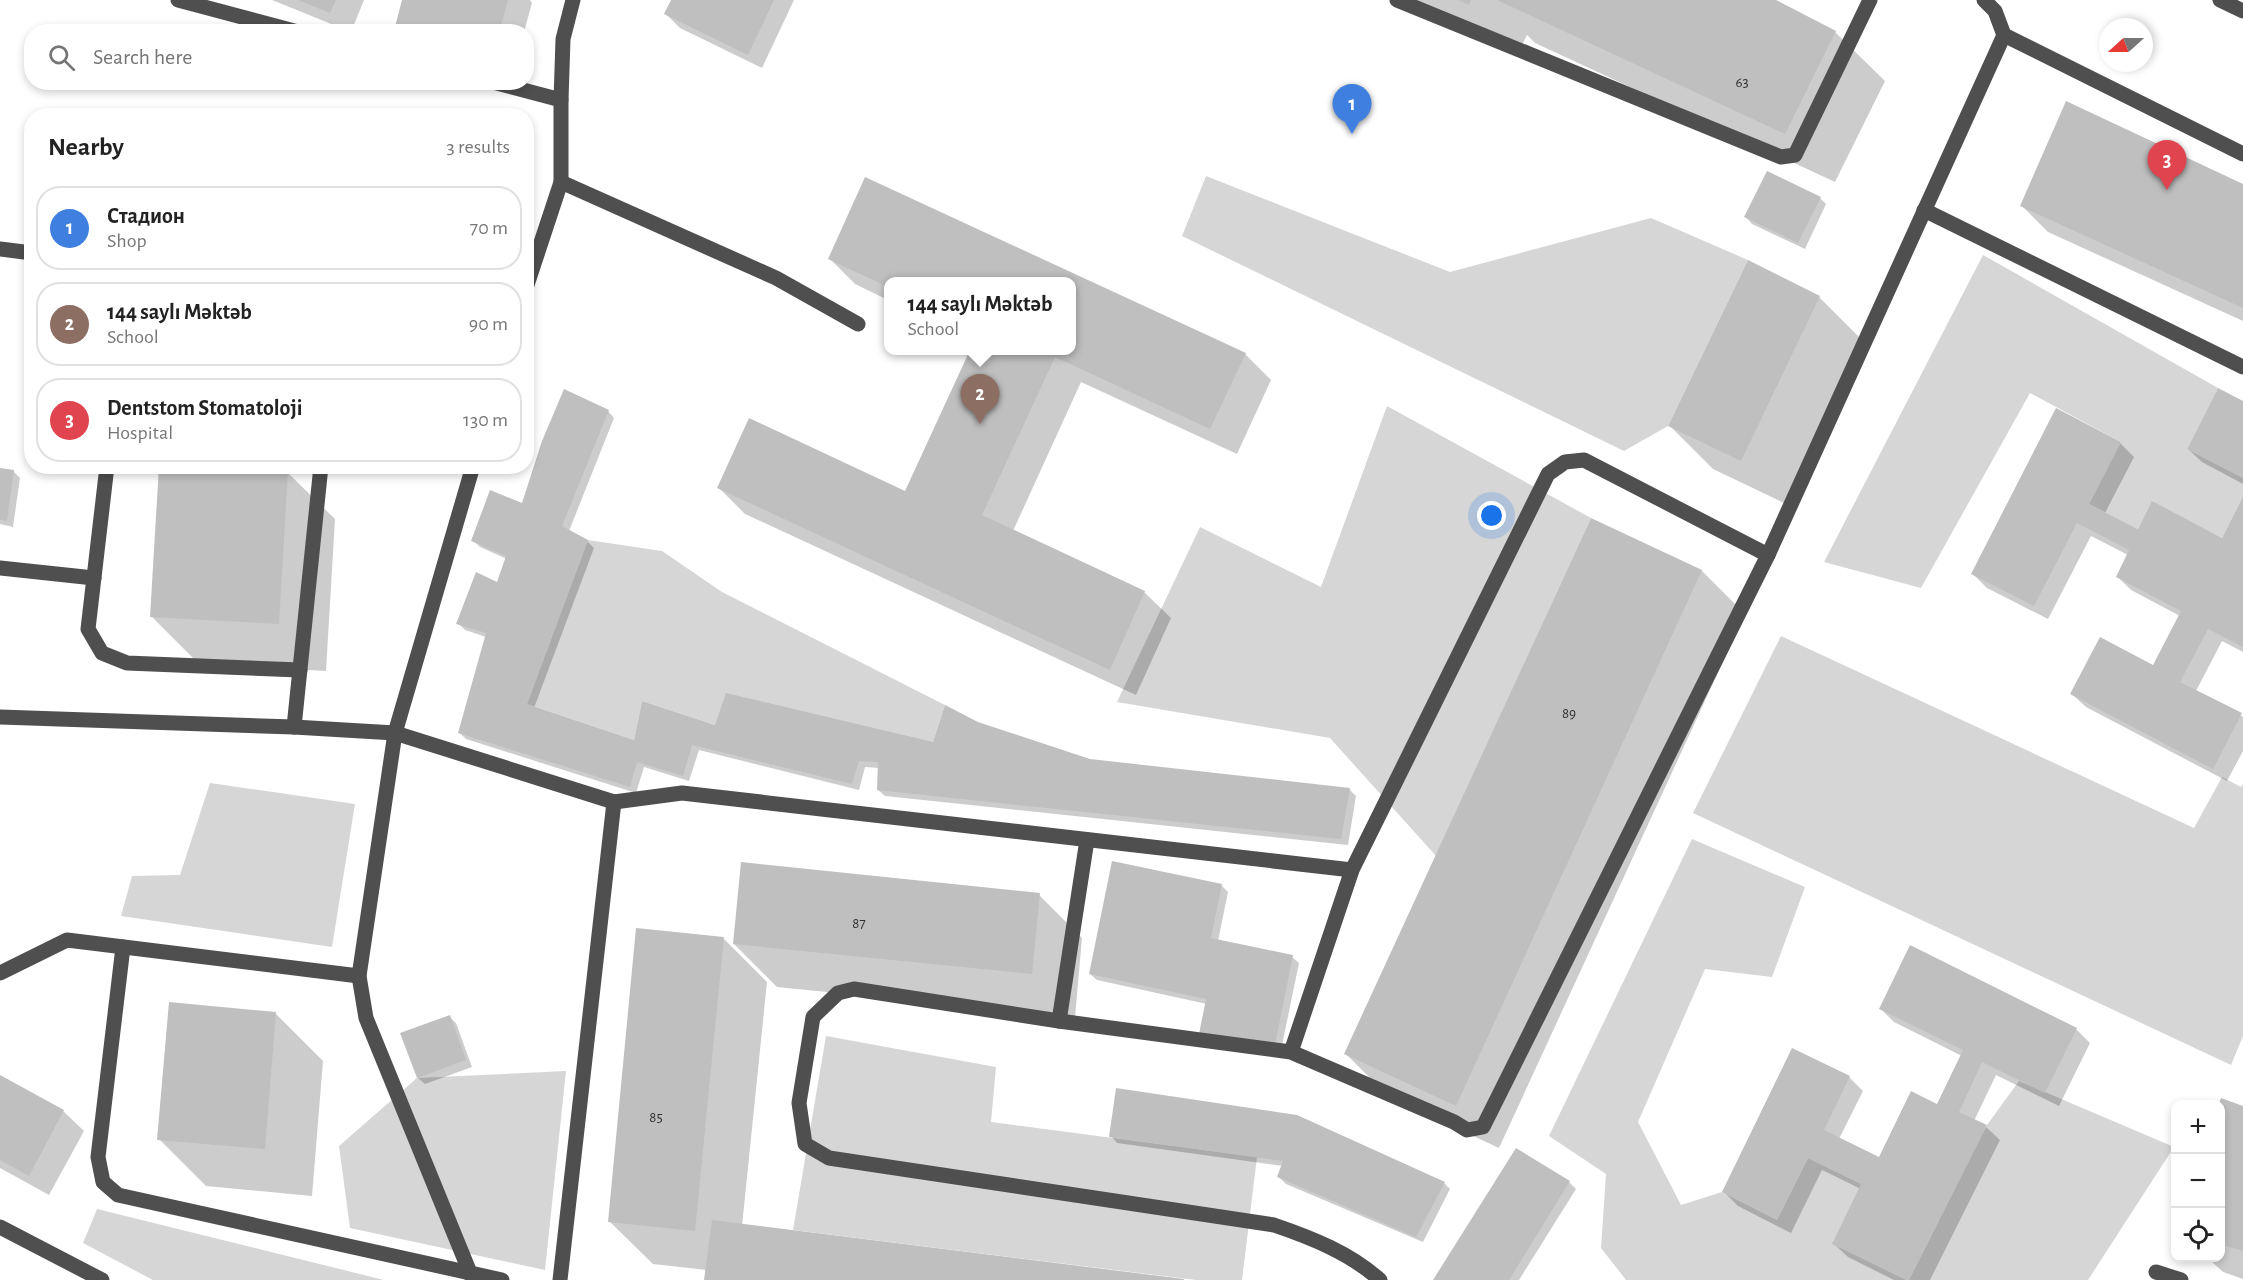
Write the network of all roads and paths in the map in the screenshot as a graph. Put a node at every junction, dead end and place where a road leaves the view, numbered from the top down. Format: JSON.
{"nodes":[{"id":1,"x":178,"y":0,"type":"edge"},
{"id":2,"x":573,"y":0,"type":"edge"},
{"id":3,"x":1398,"y":0,"type":"edge"},
{"id":4,"x":1869,"y":0,"type":"edge"},
{"id":5,"x":1984,"y":0,"type":"edge"},
{"id":6,"x":2220,"y":0,"type":"edge"},
{"id":7,"x":2243,"y":11,"type":"edge"},
{"id":8,"x":268,"y":24,"type":"edge"},
{"id":9,"x":2004,"y":34,"type":"junction"},
{"id":10,"x":523,"y":90,"type":"edge"},
{"id":11,"x":561,"y":100,"type":"junction"},
{"id":12,"x":2243,"y":154,"type":"edge"},
{"id":13,"x":561,"y":183,"type":"junction"},
{"id":14,"x":1924,"y":210,"type":"junction"},
{"id":15,"x":0,"y":249,"type":"edge"},
{"id":16,"x":24,"y":252,"type":"edge"},
{"id":17,"x":534,"y":264,"type":"edge"},
{"id":18,"x":858,"y":324,"type":"dead end"},
{"id":19,"x":2243,"y":367,"type":"edge"},
{"id":20,"x":106,"y":474,"type":"edge"},
{"id":21,"x":320,"y":474,"type":"edge"},
{"id":22,"x":471,"y":474,"type":"edge"},
{"id":23,"x":1768,"y":555,"type":"junction"},
{"id":24,"x":0,"y":568,"type":"edge"},
{"id":25,"x":94,"y":578,"type":"junction"},
{"id":26,"x":300,"y":670,"type":"junction"},
{"id":27,"x":0,"y":717,"type":"edge"},
{"id":28,"x":294,"y":727,"type":"junction"},
{"id":29,"x":394,"y":733,"type":"junction"},
{"id":30,"x":614,"y":802,"type":"junction"},
{"id":31,"x":1087,"y":840,"type":"junction"},
{"id":32,"x":1352,"y":870,"type":"junction"},
{"id":33,"x":123,"y":947,"type":"junction"},
{"id":34,"x":0,"y":973,"type":"edge"},
{"id":35,"x":359,"y":976,"type":"junction"},
{"id":36,"x":1059,"y":1021,"type":"junction"},
{"id":37,"x":1291,"y":1052,"type":"junction"},
{"id":38,"x":0,"y":1227,"type":"edge"},
{"id":39,"x":2156,"y":1272,"type":"dead end"},
{"id":40,"x":471,"y":1276,"type":"edge"},
{"id":41,"x":102,"y":1280,"type":"edge"},
{"id":42,"x":502,"y":1280,"type":"edge"},
{"id":43,"x":560,"y":1280,"type":"edge"},
{"id":44,"x":1380,"y":1280,"type":"edge"},
{"id":45,"x":2181,"y":1280,"type":"edge"}],
"edges":[{"from":1,"to":8,"type":"street"},
{"from":2,"to":11,"type":"street"},
{"from":3,"to":4,"type":"street"},
{"from":5,"to":9,"type":"street"},
{"from":6,"to":7,"type":"street"},
{"from":9,"to":12,"type":"street"},
{"from":9,"to":14,"type":"street"},
{"from":10,"to":11,"type":"street"},
{"from":11,"to":13,"type":"street"},
{"from":13,"to":17,"type":"street"},
{"from":13,"to":18,"type":"street"},
{"from":14,"to":19,"type":"street"},
{"from":14,"to":23,"type":"street"},
{"from":15,"to":16,"type":"street"},
{"from":20,"to":25,"type":"street"},
{"from":21,"to":26,"type":"street"},
{"from":22,"to":29,"type":"street"},
{"from":23,"to":32,"type":"street"},
{"from":23,"to":37,"type":"street"},
{"from":24,"to":25,"type":"street"},
{"from":25,"to":26,"type":"street"},
{"from":26,"to":28,"type":"street"},
{"from":27,"to":28,"type":"street"},
{"from":28,"to":29,"type":"street"},
{"from":29,"to":30,"type":"street"},
{"from":29,"to":35,"type":"street"},
{"from":30,"to":31,"type":"street"},
{"from":30,"to":43,"type":"street"},
{"from":31,"to":32,"type":"street"},
{"from":31,"to":36,"type":"street"},
{"from":32,"to":37,"type":"street"},
{"from":33,"to":34,"type":"street"},
{"from":33,"to":35,"type":"street"},
{"from":33,"to":40,"type":"street"},
{"from":35,"to":40,"type":"street"},
{"from":36,"to":37,"type":"street"},
{"from":36,"to":44,"type":"street"},
{"from":38,"to":41,"type":"street"},
{"from":39,"to":45,"type":"street"},
{"from":40,"to":42,"type":"street"}]}
